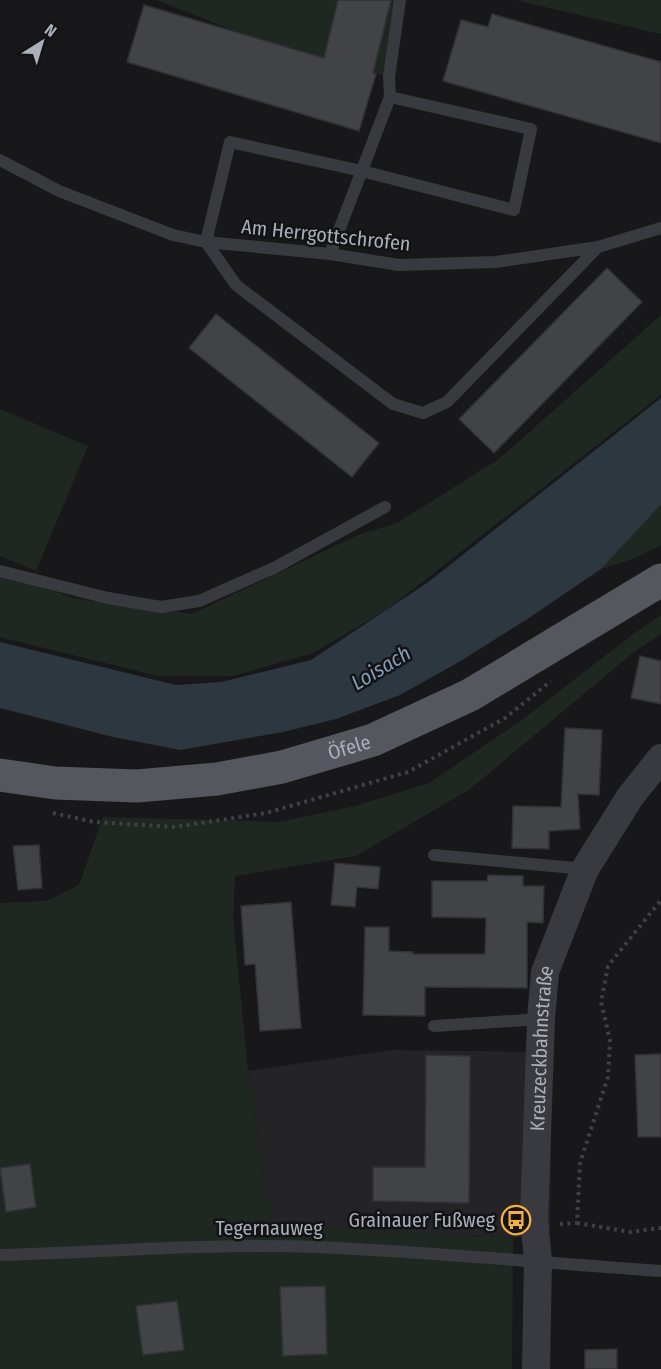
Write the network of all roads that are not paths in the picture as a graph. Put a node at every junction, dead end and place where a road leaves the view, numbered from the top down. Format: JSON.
{"nodes":[{"id":1,"x":400,"y":0,"type":"edge"},
{"id":2,"x":390,"y":98,"type":"junction"},
{"id":3,"x":0,"y":160,"type":"edge"},
{"id":4,"x":362,"y":171,"type":"junction"},
{"id":5,"x":661,"y":228,"type":"edge"},
{"id":6,"x":206,"y":242,"type":"junction"},
{"id":7,"x":598,"y":247,"type":"junction"},
{"id":8,"x":330,"y":254,"type":"junction"},
{"id":9,"x":385,"y":507,"type":"dead end"},
{"id":10,"x":0,"y":571,"type":"edge"},
{"id":11,"x":661,"y":580,"type":"edge"},
{"id":12,"x":661,"y":758,"type":"edge"},
{"id":13,"x":0,"y":775,"type":"edge"},
{"id":14,"x":434,"y":855,"type":"dead end"},
{"id":15,"x":585,"y":869,"type":"junction"},
{"id":16,"x":542,"y":1019,"type":"junction"},
{"id":17,"x":434,"y":1026,"type":"dead end"},
{"id":18,"x":0,"y":1255,"type":"edge"},
{"id":19,"x":538,"y":1260,"type":"junction"},
{"id":20,"x":661,"y":1271,"type":"edge"},
{"id":21,"x":536,"y":1369,"type":"edge"}],
"edges":[{"from":1,"to":2,"type":"lane"},
{"from":2,"to":4,"type":"lane"},
{"from":2,"to":4,"type":"lane"},
{"from":3,"to":6,"type":"lane","name":"Am Herrgottschrofen"},
{"from":4,"to":6,"type":"lane"},
{"from":4,"to":8,"type":"lane"},
{"from":5,"to":7,"type":"lane","name":"Am Herrgottschrofen"},
{"from":6,"to":7,"type":"lane"},
{"from":6,"to":8,"type":"lane","name":"Am Herrgottschrofen"},
{"from":7,"to":8,"type":"lane","name":"Am Herrgottschrofen"},
{"from":9,"to":10,"type":"lane"},
{"from":11,"to":13,"type":"main road","name":"Öfele"},
{"from":12,"to":15,"type":"street","name":"Kreuzeckbahnstraße"},
{"from":14,"to":15,"type":"lane"},
{"from":15,"to":16,"type":"street","name":"Kreuzeckbahnstraße"},
{"from":16,"to":17,"type":"lane"},
{"from":16,"to":19,"type":"street","name":"Kreuzeckbahnstraße"},
{"from":18,"to":19,"type":"lane","name":"Tegernauweg"},
{"from":19,"to":20,"type":"lane","name":"Tegernauweg"},
{"from":19,"to":21,"type":"street","name":"Kreuzeckbahnstraße"}]}
